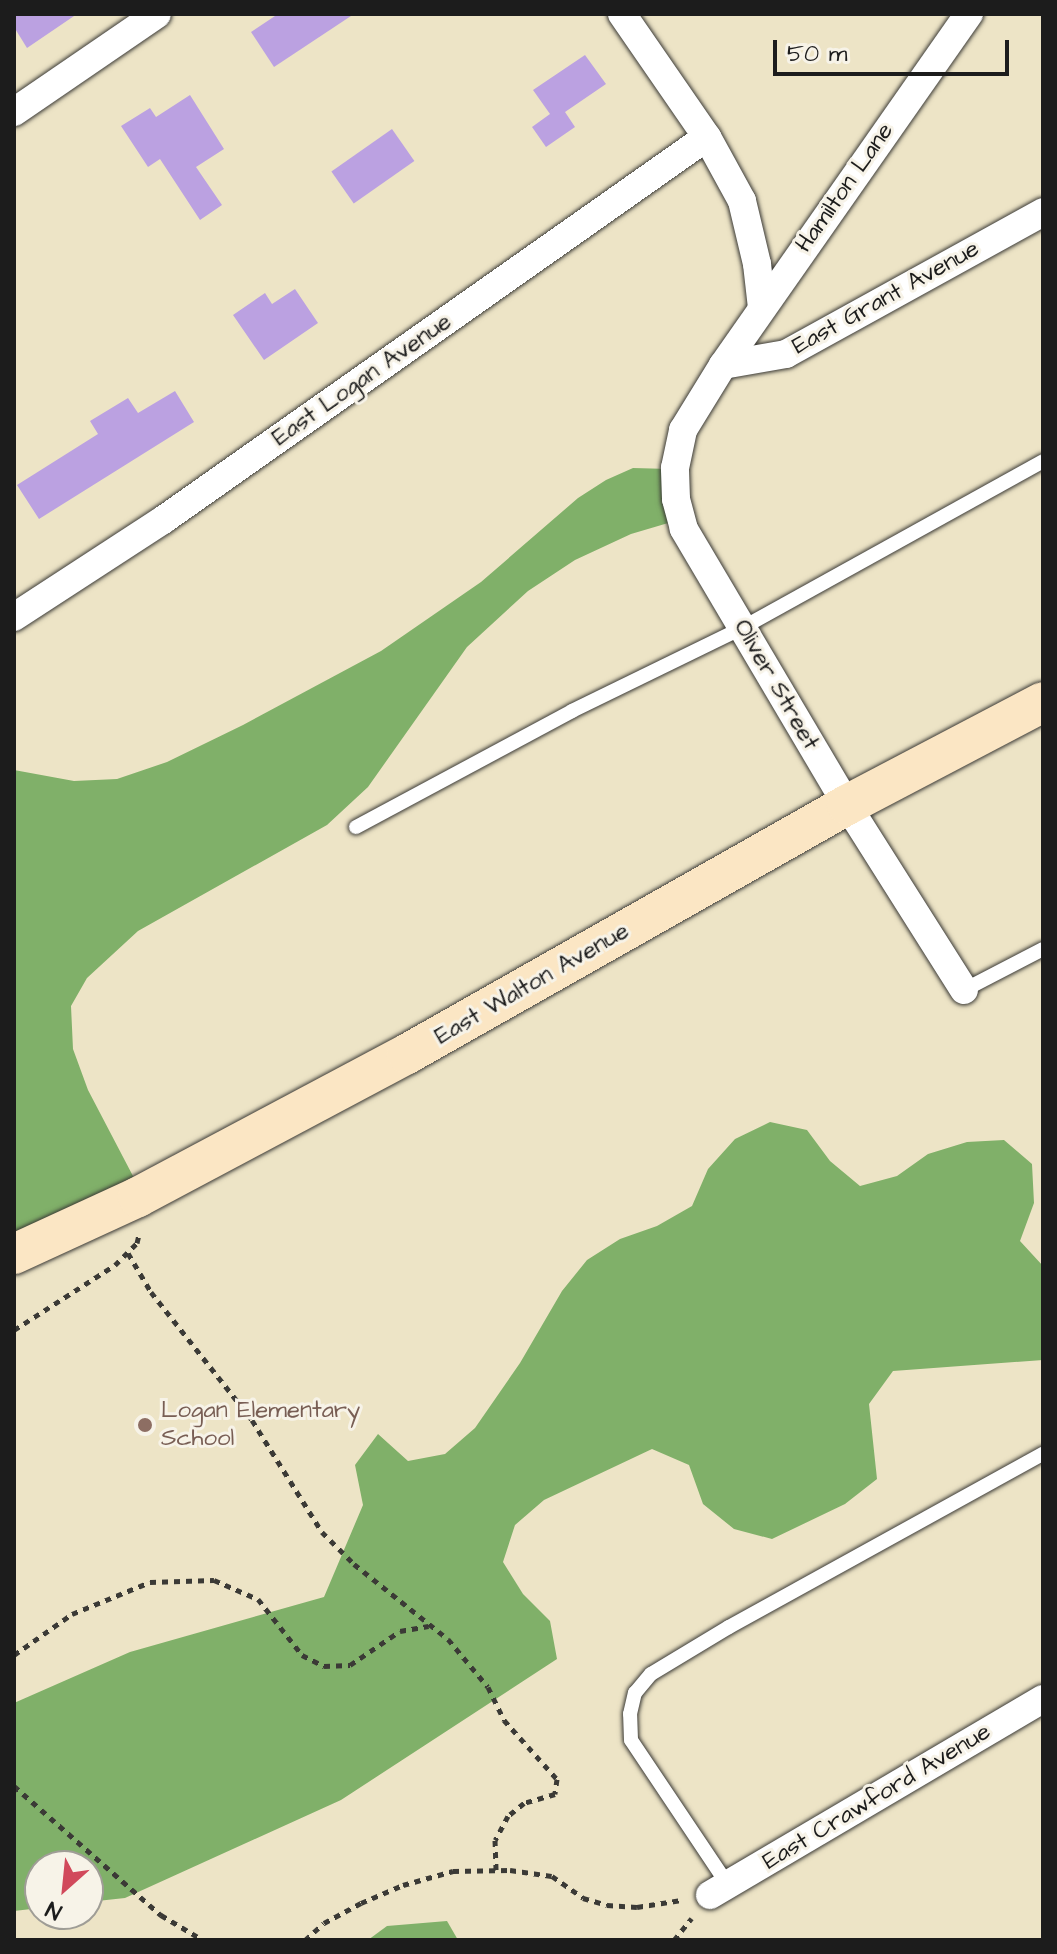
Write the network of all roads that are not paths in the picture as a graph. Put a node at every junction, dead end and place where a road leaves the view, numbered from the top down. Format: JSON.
{"nodes":[{"id":1,"x":157,"y":14,"type":"edge"},
{"id":2,"x":622,"y":14,"type":"edge"},
{"id":3,"x":969,"y":14,"type":"edge"},
{"id":4,"x":14,"y":112,"type":"edge"},
{"id":5,"x":707,"y":137,"type":"junction"},
{"id":6,"x":1043,"y":212,"type":"edge"},
{"id":7,"x":762,"y":308,"type":"junction"},
{"id":8,"x":723,"y":365,"type":"junction"},
{"id":9,"x":1043,"y":461,"type":"edge"},
{"id":10,"x":14,"y":617,"type":"edge"},
{"id":11,"x":742,"y":628,"type":"junction"},
{"id":12,"x":1043,"y":702,"type":"edge"},
{"id":13,"x":847,"y":805,"type":"junction"},
{"id":14,"x":356,"y":827,"type":"dead end"},
{"id":15,"x":1043,"y":949,"type":"edge"},
{"id":16,"x":964,"y":990,"type":"joint"},
{"id":17,"x":14,"y":1254,"type":"edge"},
{"id":18,"x":1043,"y":1454,"type":"edge"},
{"id":19,"x":1043,"y":1699,"type":"edge"},
{"id":20,"x":719,"y":1890,"type":"joint"}],
"edges":[{"from":1,"to":4,"type":"street"},
{"from":2,"to":5,"type":"street"},
{"from":3,"to":7,"type":"street","name":"Hamilton Lane"},
{"from":5,"to":7,"type":"street"},
{"from":5,"to":10,"type":"street","name":"East Logan Avenue"},
{"from":6,"to":8,"type":"street","name":"East Grant Avenue"},
{"from":7,"to":8,"type":"street","name":"Hamilton Lane"},
{"from":8,"to":11,"type":"street","name":"Oliver Street"},
{"from":9,"to":11,"type":"lane"},
{"from":11,"to":13,"type":"street","name":"Oliver Street"},
{"from":11,"to":14,"type":"lane"},
{"from":12,"to":13,"type":"main road","name":"East Walton Avenue"},
{"from":13,"to":16,"type":"street","name":"Oliver Street"},
{"from":13,"to":17,"type":"main road","name":"East Walton Avenue"},
{"from":15,"to":16,"type":"lane"},
{"from":18,"to":20,"type":"lane"},
{"from":19,"to":20,"type":"street","name":"East Crawford Avenue"}]}
